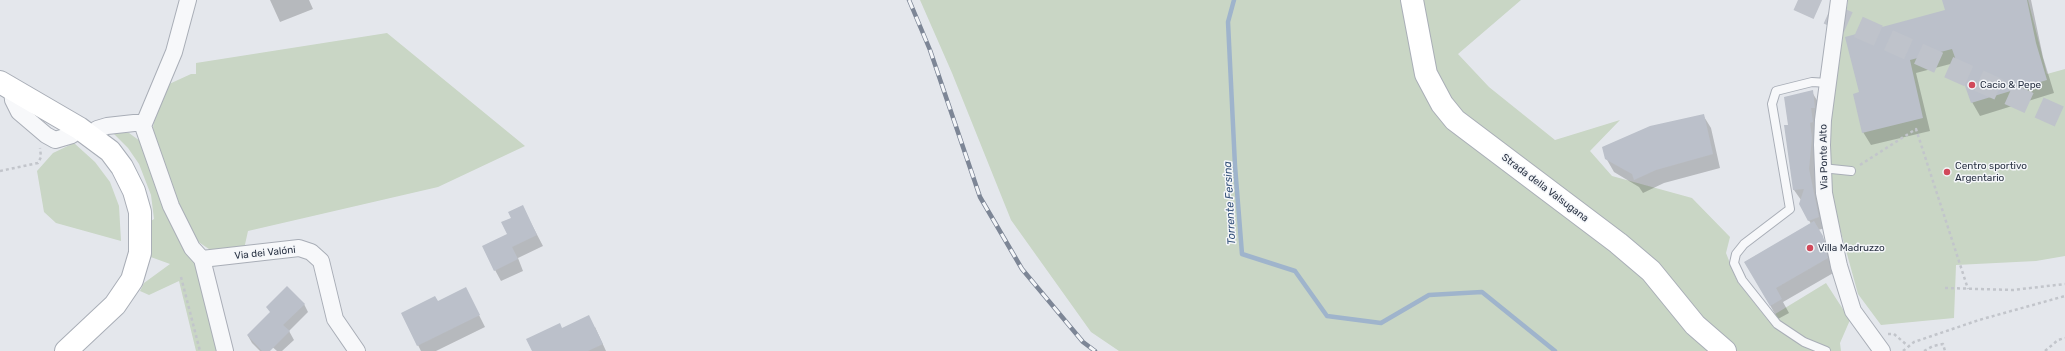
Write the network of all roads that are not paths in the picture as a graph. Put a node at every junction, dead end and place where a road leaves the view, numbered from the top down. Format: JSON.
{"nodes":[{"id":1,"x":188,"y":0,"type":"edge"},
{"id":2,"x":1412,"y":0,"type":"edge"},
{"id":3,"x":1839,"y":0,"type":"edge"},
{"id":4,"x":1828,"y":83,"type":"junction"},
{"id":5,"x":6,"y":86,"type":"edge"},
{"id":6,"x":143,"y":126,"type":"junction"},
{"id":7,"x":97,"y":129,"type":"dead end"},
{"id":8,"x":72,"y":136,"type":"dead end"},
{"id":9,"x":1822,"y":168,"type":"junction"},
{"id":10,"x":1851,"y":171,"type":"road end"},
{"id":11,"x":202,"y":259,"type":"junction"},
{"id":12,"x":66,"y":351,"type":"edge"},
{"id":13,"x":225,"y":351,"type":"edge"},
{"id":14,"x":356,"y":351,"type":"edge"},
{"id":15,"x":1725,"y":351,"type":"edge"},
{"id":16,"x":1826,"y":351,"type":"edge"},
{"id":17,"x":1882,"y":351,"type":"edge"}],
"edges":[{"from":1,"to":6,"type":"street"},
{"from":2,"to":15,"type":"main road","name":"Strada della Valsugana"},
{"from":3,"to":4,"type":"street","name":"Via Ponte Alto"},
{"from":4,"to":9,"type":"street","name":"Via Ponte Alto"},
{"from":4,"to":16,"type":"lane"},
{"from":5,"to":8,"type":"street"},
{"from":5,"to":12,"type":"main road"},
{"from":6,"to":7,"type":"street"},
{"from":6,"to":11,"type":"street"},
{"from":9,"to":10,"type":"lane"},
{"from":9,"to":17,"type":"street","name":"Via Ponte Alto"},
{"from":11,"to":13,"type":"street"},
{"from":11,"to":14,"type":"street","name":"Via dei Valóni"}]}
